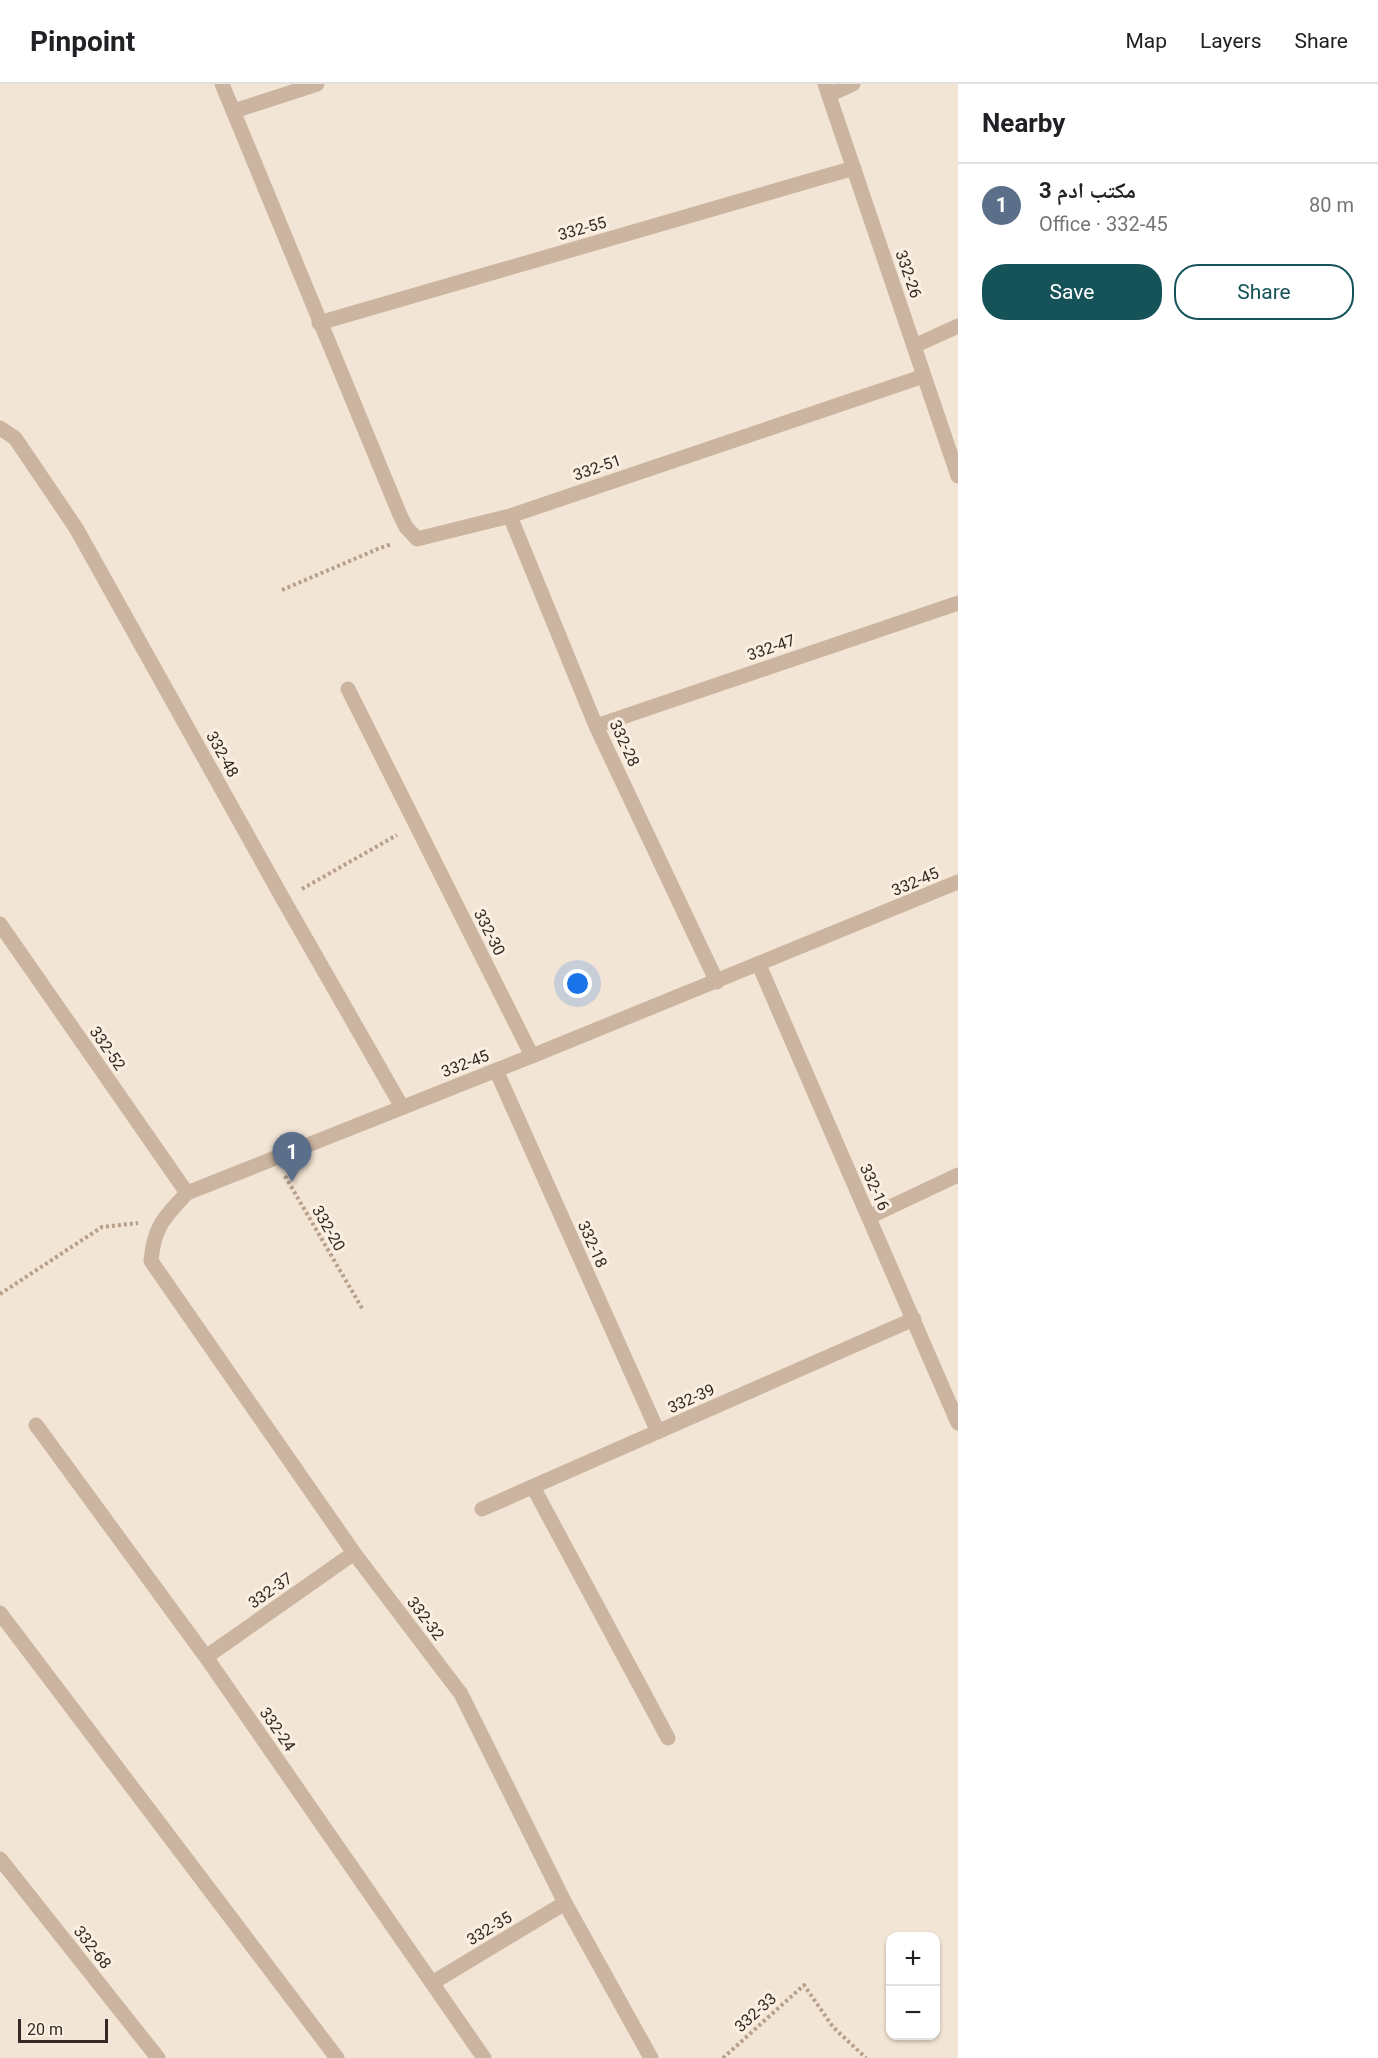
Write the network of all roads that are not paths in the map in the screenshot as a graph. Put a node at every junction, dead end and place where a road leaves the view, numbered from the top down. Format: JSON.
{"nodes":[{"id":1,"x":222,"y":84,"type":"edge"},
{"id":2,"x":317,"y":84,"type":"edge"},
{"id":3,"x":853,"y":84,"type":"edge"},
{"id":4,"x":827,"y":89,"type":"edge"},
{"id":5,"x":234,"y":111,"type":"junction"},
{"id":6,"x":854,"y":168,"type":"junction"},
{"id":7,"x":319,"y":323,"type":"junction"},
{"id":8,"x":958,"y":326,"type":"edge"},
{"id":9,"x":914,"y":346,"type":"junction"},
{"id":10,"x":924,"y":376,"type":"junction"},
{"id":11,"x":0,"y":428,"type":"edge"},
{"id":12,"x":958,"y":476,"type":"edge"},
{"id":13,"x":510,"y":516,"type":"junction"},
{"id":14,"x":958,"y":603,"type":"edge"},
{"id":15,"x":348,"y":689,"type":"dead end"},
{"id":16,"x":596,"y":726,"type":"junction"},
{"id":17,"x":958,"y":882,"type":"edge"},
{"id":18,"x":0,"y":924,"type":"edge"},
{"id":19,"x":759,"y":965,"type":"junction"},
{"id":20,"x":717,"y":982,"type":"junction"},
{"id":21,"x":532,"y":1056,"type":"junction"},
{"id":22,"x":496,"y":1070,"type":"junction"},
{"id":23,"x":402,"y":1107,"type":"junction"},
{"id":24,"x":958,"y":1175,"type":"edge"},
{"id":25,"x":187,"y":1193,"type":"junction"},
{"id":26,"x":869,"y":1218,"type":"junction"},
{"id":27,"x":161,"y":1221,"type":"joint"},
{"id":28,"x":914,"y":1319,"type":"junction"},
{"id":29,"x":958,"y":1423,"type":"edge"},
{"id":30,"x":36,"y":1425,"type":"dead end"},
{"id":31,"x":658,"y":1432,"type":"junction"},
{"id":32,"x":533,"y":1486,"type":"junction"},
{"id":33,"x":482,"y":1509,"type":"dead end"},
{"id":34,"x":354,"y":1553,"type":"junction"},
{"id":35,"x":0,"y":1613,"type":"edge"},
{"id":36,"x":206,"y":1657,"type":"junction"},
{"id":37,"x":668,"y":1738,"type":"dead end"},
{"id":38,"x":0,"y":1859,"type":"edge"},
{"id":39,"x":566,"y":1903,"type":"junction"},
{"id":40,"x":432,"y":1983,"type":"junction"},
{"id":41,"x":158,"y":2058,"type":"edge"},
{"id":42,"x":337,"y":2058,"type":"edge"},
{"id":43,"x":484,"y":2058,"type":"edge"},
{"id":44,"x":651,"y":2058,"type":"edge"}],
"edges":[{"from":1,"to":5,"type":"street"},
{"from":2,"to":5,"type":"street"},
{"from":3,"to":4,"type":"street"},
{"from":4,"to":6,"type":"street","name":"332-26"},
{"from":5,"to":7,"type":"street"},
{"from":6,"to":7,"type":"street","name":"332-55"},
{"from":6,"to":9,"type":"street","name":"332-26"},
{"from":7,"to":13,"type":"street","name":"332-51"},
{"from":8,"to":9,"type":"street"},
{"from":9,"to":10,"type":"street","name":"332-26"},
{"from":10,"to":12,"type":"street","name":"332-26"},
{"from":10,"to":13,"type":"street","name":"332-51"},
{"from":11,"to":23,"type":"street","name":"332-48"},
{"from":13,"to":16,"type":"street","name":"332-28"},
{"from":14,"to":16,"type":"street","name":"332-47"},
{"from":15,"to":21,"type":"street","name":"332-30"},
{"from":16,"to":20,"type":"street","name":"332-28"},
{"from":17,"to":19,"type":"street","name":"332-45"},
{"from":18,"to":25,"type":"street","name":"332-52"},
{"from":19,"to":20,"type":"street","name":"332-45"},
{"from":19,"to":26,"type":"street","name":"332-16"},
{"from":20,"to":21,"type":"street","name":"332-45"},
{"from":21,"to":22,"type":"street","name":"332-45"},
{"from":22,"to":23,"type":"street","name":"332-45"},
{"from":22,"to":31,"type":"street","name":"332-18"},
{"from":23,"to":25,"type":"street","name":"332-45"},
{"from":24,"to":26,"type":"street"},
{"from":25,"to":27,"type":"street","name":"332-45"},
{"from":26,"to":28,"type":"street","name":"332-16"},
{"from":27,"to":34,"type":"street","name":"332-32"},
{"from":28,"to":29,"type":"street","name":"332-16"},
{"from":28,"to":31,"type":"street","name":"332-39"},
{"from":30,"to":36,"type":"street","name":"332-24"},
{"from":31,"to":32,"type":"street","name":"332-39"},
{"from":32,"to":33,"type":"street","name":"332-39"},
{"from":32,"to":37,"type":"street"},
{"from":34,"to":36,"type":"street","name":"332-37"},
{"from":34,"to":39,"type":"street","name":"332-32"},
{"from":35,"to":42,"type":"street"},
{"from":36,"to":40,"type":"street","name":"332-24"},
{"from":38,"to":41,"type":"street","name":"332-68"},
{"from":39,"to":40,"type":"street","name":"332-35"},
{"from":39,"to":44,"type":"street","name":"332-32"},
{"from":40,"to":43,"type":"street","name":"332-24"}]}
